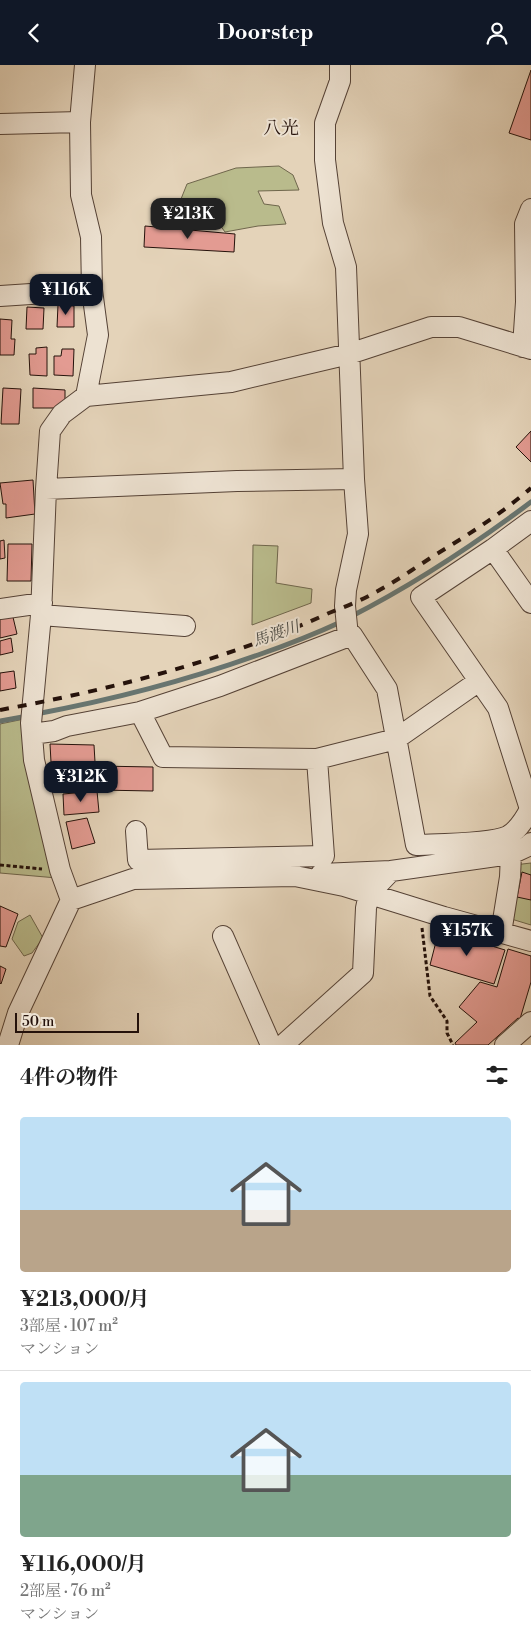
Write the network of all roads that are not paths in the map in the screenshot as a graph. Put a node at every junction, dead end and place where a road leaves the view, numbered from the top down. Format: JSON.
{"nodes":[{"id":1,"x":85,"y":65,"type":"edge"},
{"id":2,"x":340,"y":65,"type":"edge"},
{"id":3,"x":80,"y":122,"type":"junction"},
{"id":4,"x":0,"y":124,"type":"edge"},
{"id":5,"x":529,"y":220,"type":"edge"},
{"id":6,"x":92,"y":290,"type":"junction"},
{"id":7,"x":0,"y":296,"type":"edge"},
{"id":8,"x":527,"y":348,"type":"edge"},
{"id":9,"x":349,"y":354,"type":"junction"},
{"id":10,"x":86,"y":396,"type":"junction"},
{"id":11,"x":354,"y":479,"type":"junction"},
{"id":12,"x":46,"y":489,"type":"junction"},
{"id":13,"x":531,"y":521,"type":"edge"},
{"id":14,"x":494,"y":549,"type":"junction"},
{"id":15,"x":531,"y":603,"type":"edge"},
{"id":16,"x":0,"y":609,"type":"edge"},
{"id":17,"x":42,"y":609,"type":"junction"},
{"id":18,"x":346,"y":625,"type":"junction"},
{"id":19,"x":185,"y":626,"type":"dead end"},
{"id":20,"x":479,"y":681,"type":"junction"},
{"id":21,"x":140,"y":712,"type":"junction"},
{"id":22,"x":32,"y":722,"type":"junction"},
{"id":23,"x":396,"y":739,"type":"junction"},
{"id":24,"x":317,"y":759,"type":"junction"},
{"id":25,"x":136,"y":831,"type":"dead end"},
{"id":26,"x":531,"y":843,"type":"edge"},
{"id":27,"x":511,"y":854,"type":"junction"},
{"id":28,"x":391,"y":871,"type":"junction"},
{"id":29,"x":296,"y":876,"type":"junction"},
{"id":30,"x":369,"y":894,"type":"junction"},
{"id":31,"x":71,"y":900,"type":"junction"},
{"id":32,"x":501,"y":933,"type":"junction"},
{"id":33,"x":223,"y":936,"type":"dead end"},
{"id":34,"x":531,"y":941,"type":"edge"},
{"id":35,"x":531,"y":1022,"type":"edge"},
{"id":36,"x":8,"y":1045,"type":"edge"},
{"id":37,"x":271,"y":1045,"type":"edge"},
{"id":38,"x":283,"y":1045,"type":"edge"},
{"id":39,"x":505,"y":1045,"type":"edge"}],
"edges":[{"from":1,"to":3,"type":"street"},
{"from":2,"to":9,"type":"street"},
{"from":3,"to":4,"type":"street"},
{"from":3,"to":6,"type":"street"},
{"from":5,"to":8,"type":"street"},
{"from":6,"to":7,"type":"street"},
{"from":6,"to":10,"type":"street"},
{"from":8,"to":9,"type":"street"},
{"from":9,"to":10,"type":"street"},
{"from":9,"to":11,"type":"street"},
{"from":10,"to":12,"type":"street"},
{"from":11,"to":12,"type":"street"},
{"from":11,"to":18,"type":"street"},
{"from":12,"to":17,"type":"street"},
{"from":13,"to":14,"type":"street"},
{"from":14,"to":15,"type":"street"},
{"from":14,"to":20,"type":"street"},
{"from":16,"to":17,"type":"street"},
{"from":17,"to":19,"type":"street"},
{"from":17,"to":22,"type":"street"},
{"from":18,"to":21,"type":"street"},
{"from":18,"to":23,"type":"street"},
{"from":20,"to":23,"type":"street"},
{"from":20,"to":23,"type":"street"},
{"from":21,"to":22,"type":"street"},
{"from":21,"to":24,"type":"street"},
{"from":22,"to":31,"type":"street"},
{"from":23,"to":24,"type":"street"},
{"from":24,"to":25,"type":"street"},
{"from":26,"to":27,"type":"street"},
{"from":27,"to":28,"type":"street"},
{"from":27,"to":32,"type":"street"},
{"from":28,"to":29,"type":"street"},
{"from":28,"to":30,"type":"street"},
{"from":29,"to":30,"type":"street"},
{"from":29,"to":31,"type":"street"},
{"from":30,"to":32,"type":"street"},
{"from":30,"to":38,"type":"street"},
{"from":31,"to":36,"type":"street"},
{"from":32,"to":34,"type":"street"},
{"from":33,"to":37,"type":"street"},
{"from":35,"to":39,"type":"street"}]}
